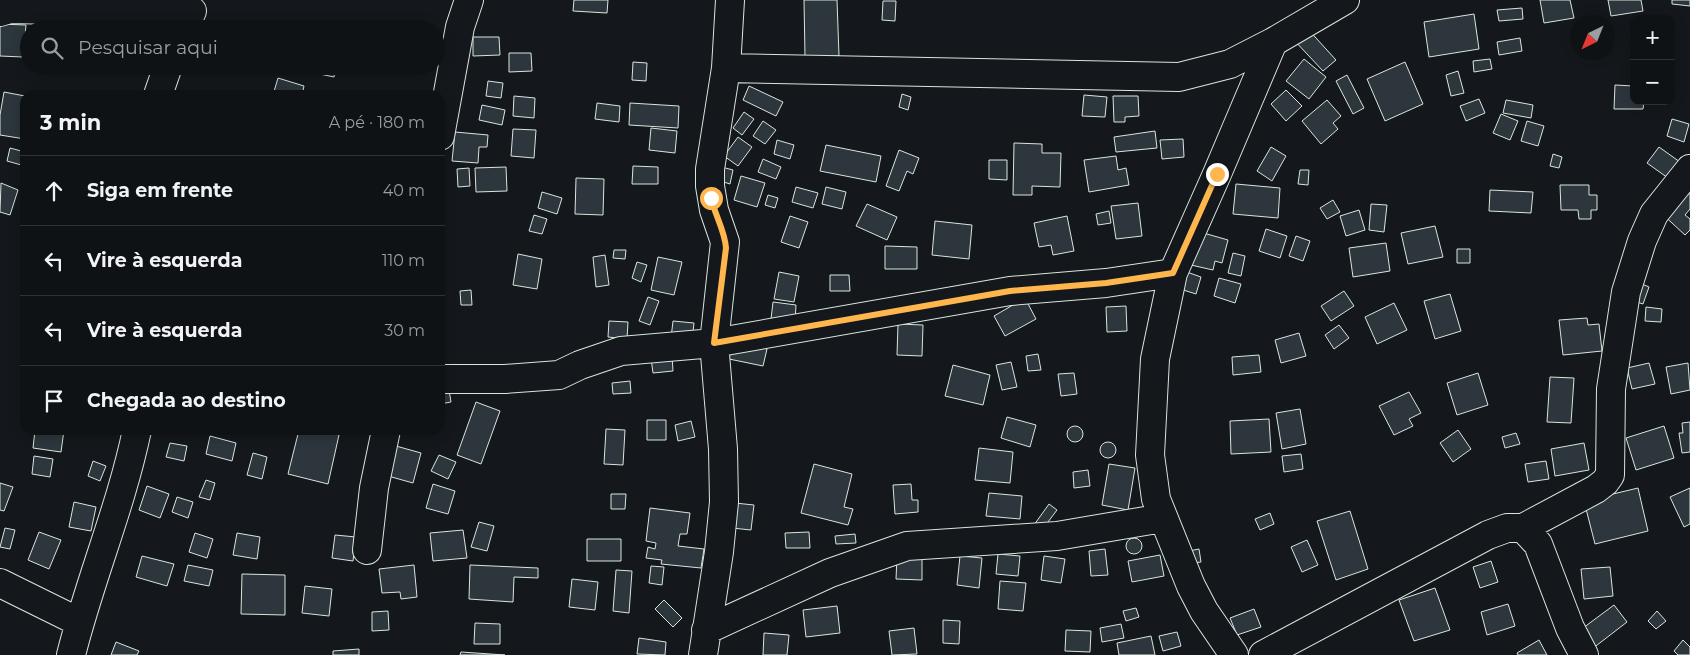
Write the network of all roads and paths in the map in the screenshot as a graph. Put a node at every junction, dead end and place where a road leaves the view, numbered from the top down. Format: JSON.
{"nodes":[{"id":1,"x":469,"y":0,"type":"edge"},
{"id":2,"x":730,"y":0,"type":"edge"},
{"id":3,"x":1345,"y":0,"type":"edge"},
{"id":4,"x":0,"y":12,"type":"edge"},
{"id":5,"x":191,"y":13,"type":"edge"},
{"id":6,"x":1272,"y":42,"type":"junction"},
{"id":7,"x":726,"y":68,"type":"junction"},
{"id":8,"x":165,"y":75,"type":"edge"},
{"id":9,"x":160,"y":90,"type":"edge"},
{"id":10,"x":445,"y":109,"type":"edge"},
{"id":11,"x":1690,"y":169,"type":"edge"},
{"id":12,"x":1173,"y":273,"type":"junction"},
{"id":13,"x":714,"y":343,"type":"junction"},
{"id":14,"x":445,"y":379,"type":"edge"},
{"id":15,"x":136,"y":435,"type":"edge"},
{"id":16,"x":385,"y":435,"type":"edge"},
{"id":17,"x":1163,"y":518,"type":"junction"},
{"id":18,"x":1523,"y":528,"type":"junction"},
{"id":19,"x":367,"y":550,"type":"dead end"},
{"id":20,"x":0,"y":583,"type":"edge"},
{"id":21,"x":79,"y":622,"type":"junction"},
{"id":22,"x":704,"y":643,"type":"edge"},
{"id":23,"x":71,"y":655,"type":"edge"},
{"id":24,"x":1234,"y":655,"type":"edge"},
{"id":25,"x":1263,"y":655,"type":"edge"},
{"id":26,"x":1584,"y":655,"type":"edge"}],
"edges":[{"from":1,"to":10,"type":"street"},
{"from":2,"to":7,"type":"street"},
{"from":3,"to":6,"type":"street"},
{"from":4,"to":5,"type":"street"},
{"from":6,"to":7,"type":"street"},
{"from":6,"to":12,"type":"street"},
{"from":7,"to":13,"type":"street"},
{"from":8,"to":9,"type":"street"},
{"from":11,"to":18,"type":"street"},
{"from":12,"to":13,"type":"street"},
{"from":12,"to":17,"type":"street"},
{"from":13,"to":14,"type":"street"},
{"from":13,"to":22,"type":"street"},
{"from":15,"to":21,"type":"street"},
{"from":16,"to":19,"type":"street"},
{"from":17,"to":22,"type":"street"},
{"from":17,"to":24,"type":"street"},
{"from":18,"to":25,"type":"street"},
{"from":18,"to":26,"type":"street"},
{"from":20,"to":21,"type":"street"},
{"from":21,"to":23,"type":"street"}]}
